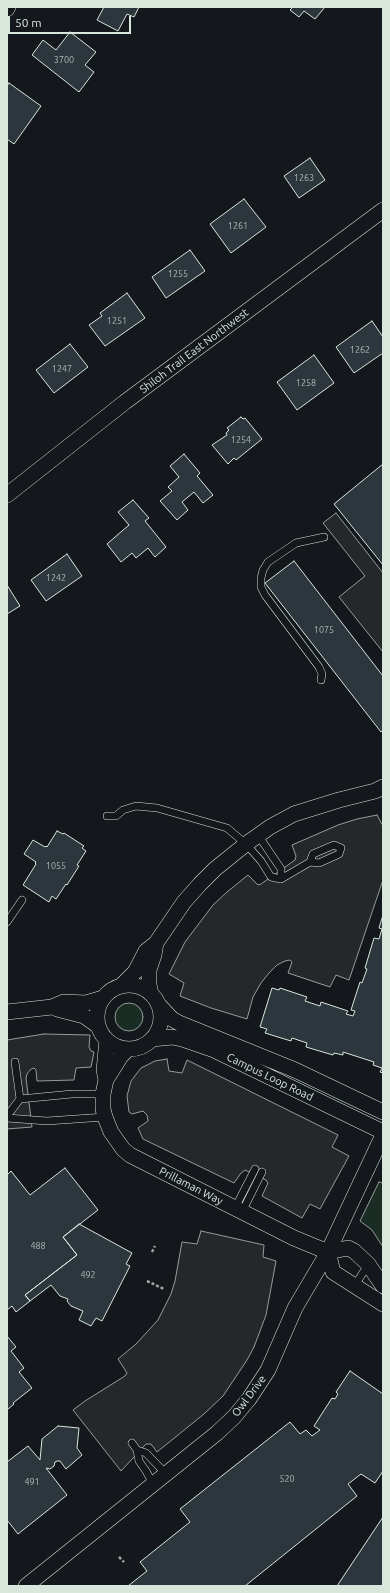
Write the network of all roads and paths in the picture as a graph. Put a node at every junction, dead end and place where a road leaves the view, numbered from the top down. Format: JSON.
{"nodes":[{"id":1,"x":383,"y":210,"type":"edge"},
{"id":2,"x":7,"y":495,"type":"edge"},
{"id":3,"x":324,"y":537,"type":"dead end"},
{"id":4,"x":321,"y":680,"type":"dead end"},
{"id":5,"x":383,"y":787,"type":"edge"},
{"id":6,"x":107,"y":816,"type":"dead end"},
{"id":7,"x":258,"y":835,"type":"junction"},
{"id":8,"x":246,"y":844,"type":"junction"},
{"id":9,"x":341,"y":848,"type":"dead end"},
{"id":10,"x":281,"y":879,"type":"junction"},
{"id":11,"x":22,"y":900,"type":"dead end"},
{"id":12,"x":7,"y":922,"type":"edge"},
{"id":13,"x":156,"y":943,"type":"junction"},
{"id":14,"x":121,"y":986,"type":"junction"},
{"id":15,"x":103,"y":998,"type":"junction"},
{"id":16,"x":154,"y":999,"type":"junction"},
{"id":17,"x":52,"y":1007,"type":"junction"},
{"id":18,"x":7,"y":1012,"type":"edge"},
{"id":19,"x":98,"y":1026,"type":"junction"},
{"id":20,"x":152,"y":1039,"type":"junction"},
{"id":21,"x":107,"y":1040,"type":"junction"},
{"id":22,"x":128,"y":1049,"type":"junction"},
{"id":23,"x":15,"y":1062,"type":"dead end"},
{"id":24,"x":104,"y":1087,"type":"junction"},
{"id":25,"x":20,"y":1099,"type":"junction"},
{"id":26,"x":383,"y":1112,"type":"edge"},
{"id":27,"x":7,"y":1117,"type":"edge"},
{"id":28,"x":105,"y":1117,"type":"junction"},
{"id":29,"x":383,"y":1134,"type":"edge"},
{"id":30,"x":258,"y":1170,"type":"dead end"},
{"id":31,"x":239,"y":1210,"type":"junction"},
{"id":32,"x":155,"y":1246,"type":"dead end"},
{"id":33,"x":152,"y":1252,"type":"dead end"},
{"id":34,"x":328,"y":1252,"type":"junction"},
{"id":35,"x":368,"y":1264,"type":"junction"},
{"id":36,"x":147,"y":1280,"type":"dead end"},
{"id":37,"x":355,"y":1285,"type":"junction"},
{"id":38,"x":383,"y":1286,"type":"edge"},
{"id":39,"x":164,"y":1290,"type":"dead end"},
{"id":40,"x":383,"y":1304,"type":"edge"},
{"id":41,"x":132,"y":1443,"type":"dead end"},
{"id":42,"x":137,"y":1450,"type":"junction"},
{"id":43,"x":166,"y":1474,"type":"junction"},
{"id":44,"x":154,"y":1484,"type":"junction"},
{"id":45,"x":120,"y":1557,"type":"dead end"},
{"id":46,"x":124,"y":1562,"type":"dead end"},
{"id":47,"x":26,"y":1586,"type":"edge"}],
"edges":[{"from":1,"to":2,"type":"street","name":"Shiloh Trail East Northwest"},
{"from":3,"to":4,"type":"lane"},
{"from":5,"to":7,"type":"street"},
{"from":6,"to":8,"type":"lane"},
{"from":7,"to":8,"type":"street"},
{"from":7,"to":10,"type":"lane"},
{"from":8,"to":10,"type":"lane"},
{"from":8,"to":13,"type":"street"},
{"from":9,"to":10,"type":"lane"},
{"from":11,"to":12,"type":"lane"},
{"from":13,"to":14,"type":"street"},
{"from":13,"to":16,"type":"street"},
{"from":14,"to":15,"type":"street"},
{"from":14,"to":16,"type":"street"},
{"from":15,"to":17,"type":"street"},
{"from":15,"to":19,"type":"street"},
{"from":16,"to":20,"type":"street"},
{"from":16,"to":26,"type":"street","name":"Campus Loop Road"},
{"from":17,"to":18,"type":"street"},
{"from":17,"to":19,"type":"street"},
{"from":19,"to":21,"type":"street"},
{"from":20,"to":22,"type":"street"},
{"from":20,"to":29,"type":"street","name":"Campus Loop Road"},
{"from":21,"to":22,"type":"street"},
{"from":21,"to":24,"type":"street","name":"Prillaman Way"},
{"from":22,"to":24,"type":"street"},
{"from":23,"to":25,"type":"lane"},
{"from":24,"to":25,"type":"lane"},
{"from":24,"to":28,"type":"street","name":"Prillaman Way"},
{"from":25,"to":27,"type":"lane"},
{"from":27,"to":28,"type":"lane"},
{"from":28,"to":31,"type":"street","name":"Prillaman Way"},
{"from":29,"to":34,"type":"street","name":"Owl Drive"},
{"from":30,"to":31,"type":"lane"},
{"from":31,"to":34,"type":"street","name":"Prillaman Way"},
{"from":32,"to":33,"type":"path"},
{"from":34,"to":35,"type":"street"},
{"from":34,"to":37,"type":"street"},
{"from":34,"to":43,"type":"street","name":"Owl Drive"},
{"from":35,"to":37,"type":"lane"},
{"from":35,"to":38,"type":"street"},
{"from":36,"to":39,"type":"path"},
{"from":37,"to":40,"type":"street"},
{"from":41,"to":42,"type":"lane"},
{"from":42,"to":43,"type":"lane"},
{"from":42,"to":44,"type":"lane"},
{"from":43,"to":44,"type":"street","name":"Owl Drive"},
{"from":44,"to":47,"type":"street","name":"Owl Drive"},
{"from":45,"to":46,"type":"path"}]}
